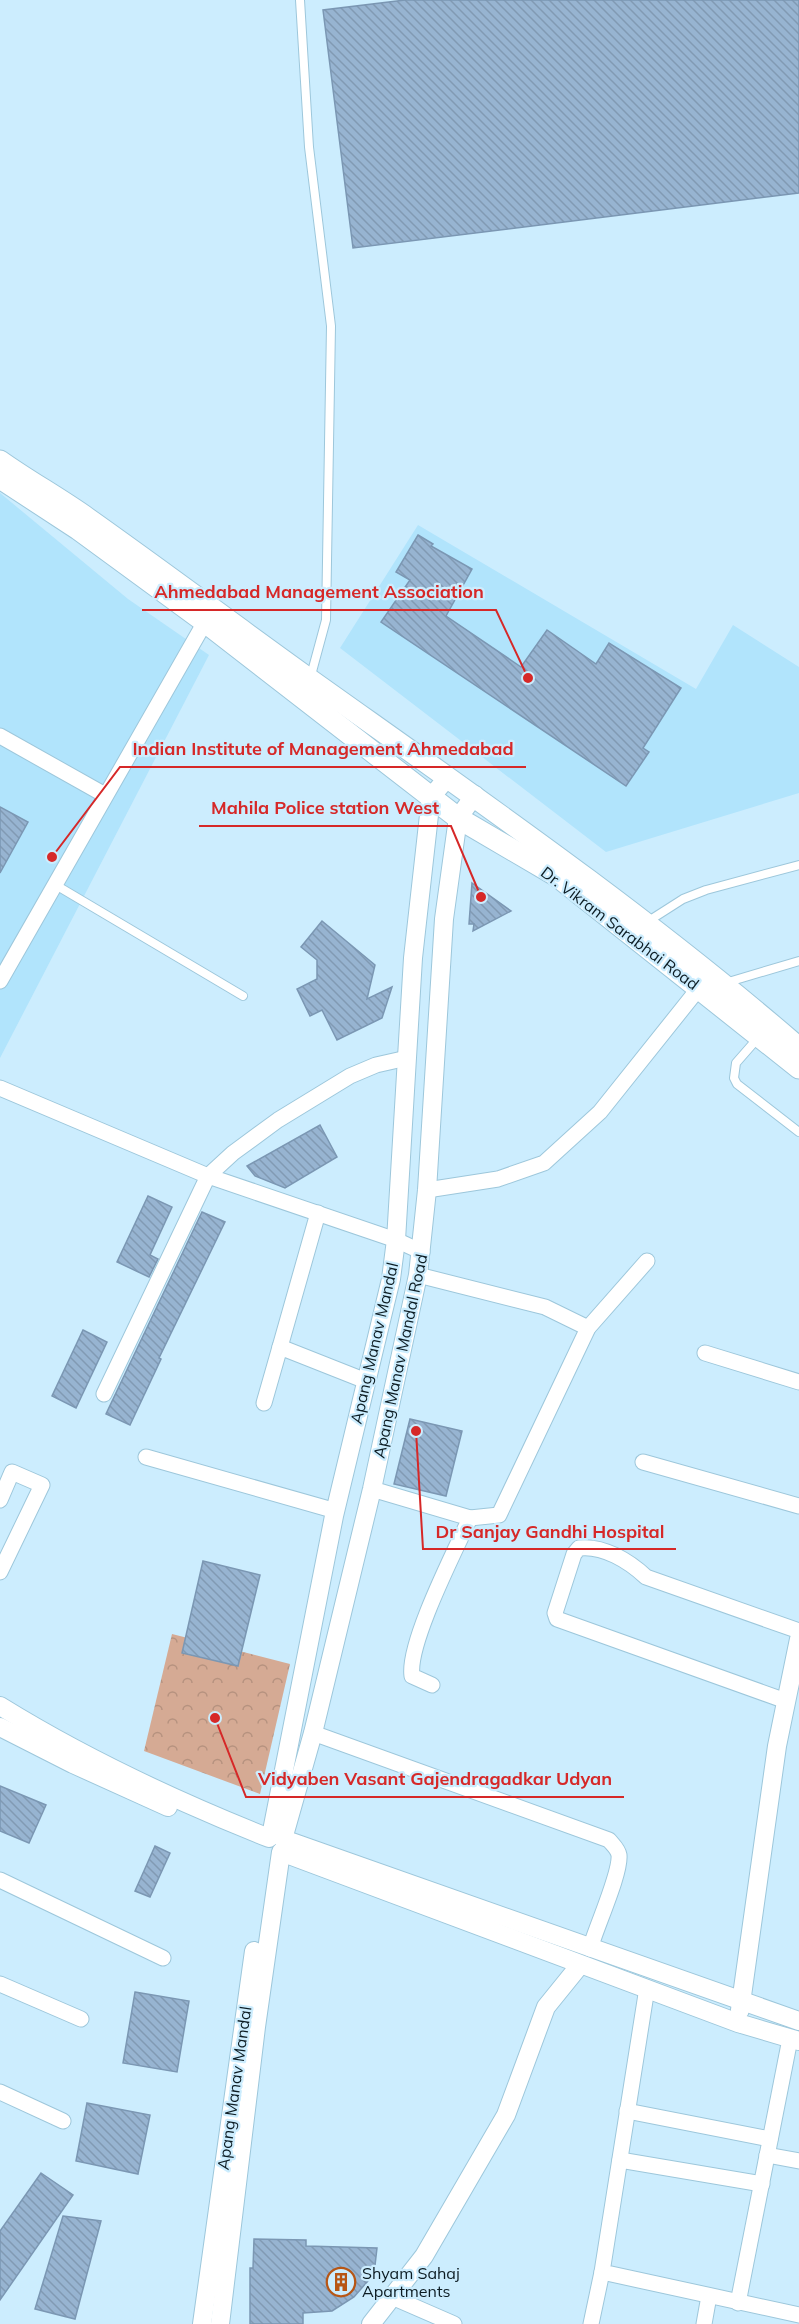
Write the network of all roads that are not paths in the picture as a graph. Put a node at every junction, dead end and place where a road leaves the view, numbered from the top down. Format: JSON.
{"nodes":[{"id":1,"x":300,"y":0,"type":"edge"},
{"id":2,"x":0,"y":461,"type":"edge"},
{"id":3,"x":0,"y":478,"type":"edge"},
{"id":4,"x":205,"y":622,"type":"junction"},
{"id":5,"x":307,"y":689,"type":"junction"},
{"id":6,"x":0,"y":736,"type":"edge"},
{"id":7,"x":448,"y":777,"type":"junction"},
{"id":8,"x":105,"y":795,"type":"junction"},
{"id":9,"x":475,"y":795,"type":"junction"},
{"id":10,"x":431,"y":797,"type":"junction"},
{"id":11,"x":458,"y":818,"type":"junction"},
{"id":12,"x":799,"y":865,"type":"edge"},
{"id":13,"x":54,"y":885,"type":"junction"},
{"id":14,"x":647,"y":923,"type":"junction"},
{"id":15,"x":799,"y":961,"type":"edge"},
{"id":16,"x":0,"y":981,"type":"edge"},
{"id":17,"x":723,"y":984,"type":"junction"},
{"id":18,"x":699,"y":988,"type":"junction"},
{"id":19,"x":243,"y":996,"type":"dead end"},
{"id":20,"x":759,"y":1036,"type":"junction"},
{"id":21,"x":799,"y":1048,"type":"edge"},
{"id":22,"x":406,"y":1058,"type":"junction"},
{"id":23,"x":799,"y":1068,"type":"edge"},
{"id":24,"x":0,"y":1088,"type":"edge"},
{"id":25,"x":799,"y":1132,"type":"edge"},
{"id":26,"x":208,"y":1176,"type":"junction"},
{"id":27,"x":427,"y":1190,"type":"junction"},
{"id":28,"x":318,"y":1213,"type":"junction"},
{"id":29,"x":396,"y":1240,"type":"junction"},
{"id":30,"x":422,"y":1252,"type":"junction"},
{"id":31,"x":647,"y":1261,"type":"dead end"},
{"id":32,"x":418,"y":1275,"type":"junction"},
{"id":33,"x":588,"y":1328,"type":"junction"},
{"id":34,"x":280,"y":1347,"type":"junction"},
{"id":35,"x":705,"y":1353,"type":"dead end"},
{"id":36,"x":366,"y":1381,"type":"junction"},
{"id":37,"x":799,"y":1382,"type":"edge"},
{"id":38,"x":104,"y":1394,"type":"dead end"},
{"id":39,"x":264,"y":1403,"type":"dead end"},
{"id":40,"x":146,"y":1457,"type":"dead end"},
{"id":41,"x":643,"y":1462,"type":"dead end"},
{"id":42,"x":372,"y":1489,"type":"junction"},
{"id":43,"x":0,"y":1500,"type":"edge"},
{"id":44,"x":799,"y":1506,"type":"edge"},
{"id":45,"x":335,"y":1514,"type":"junction"},
{"id":46,"x":470,"y":1518,"type":"junction"},
{"id":47,"x":363,"y":1523,"type":"junction"},
{"id":48,"x":0,"y":1572,"type":"edge"},
{"id":49,"x":799,"y":1632,"type":"edge"},
{"id":50,"x":798,"y":1649,"type":"edge"},
{"id":51,"x":432,"y":1685,"type":"dead end"},
{"id":52,"x":786,"y":1701,"type":"junction"},
{"id":53,"x":4,"y":1723,"type":"edge"},
{"id":54,"x":314,"y":1733,"type":"junction"},
{"id":55,"x":273,"y":1844,"type":"junction"},
{"id":56,"x":0,"y":1880,"type":"edge"},
{"id":57,"x":590,"y":1948,"type":"junction"},
{"id":58,"x":164,"y":1958,"type":"dead end"},
{"id":59,"x":580,"y":1965,"type":"junction"},
{"id":60,"x":0,"y":1984,"type":"edge"},
{"id":61,"x":647,"y":1988,"type":"junction"},
{"id":62,"x":742,"y":2001,"type":"junction"},
{"id":63,"x":81,"y":2019,"type":"dead end"},
{"id":64,"x":799,"y":2021,"type":"edge"},
{"id":65,"x":738,"y":2023,"type":"junction"},
{"id":66,"x":795,"y":2040,"type":"edge"},
{"id":67,"x":0,"y":2092,"type":"edge"},
{"id":68,"x":627,"y":2111,"type":"junction"},
{"id":69,"x":63,"y":2121,"type":"dead end"},
{"id":70,"x":770,"y":2139,"type":"junction"},
{"id":71,"x":767,"y":2155,"type":"junction"},
{"id":72,"x":620,"y":2160,"type":"junction"},
{"id":73,"x":799,"y":2161,"type":"edge"},
{"id":74,"x":762,"y":2184,"type":"junction"},
{"id":75,"x":602,"y":2272,"type":"junction"},
{"id":76,"x":709,"y":2296,"type":"junction"},
{"id":77,"x":392,"y":2298,"type":"junction"},
{"id":78,"x":738,"y":2303,"type":"junction"},
{"id":79,"x":799,"y":2315,"type":"edge"},
{"id":80,"x":202,"y":2324,"type":"edge"},
{"id":81,"x":220,"y":2324,"type":"edge"},
{"id":82,"x":370,"y":2324,"type":"edge"},
{"id":83,"x":454,"y":2324,"type":"edge"},
{"id":84,"x":591,"y":2324,"type":"edge"},
{"id":85,"x":704,"y":2324,"type":"edge"}],
"edges":[{"from":1,"to":5,"type":"lane"},
{"from":2,"to":5,"type":"main road","name":"Dr. Vikram Sarabhai Road"},
{"from":3,"to":4,"type":"main road","name":"Dr. Vikram Sarabhai Road"},
{"from":4,"to":5,"type":"main road","name":"Dr. Vikram Sarabhai Road"},
{"from":4,"to":8,"type":"street"},
{"from":5,"to":7,"type":"main road","name":"Dr. Vikram Sarabhai Road"},
{"from":5,"to":10,"type":"main road","name":"Dr. Vikram Sarabhai Road"},
{"from":6,"to":8,"type":"street"},
{"from":7,"to":9,"type":"main road","name":"Dr. Vikram Sarabhai Road"},
{"from":7,"to":10,"type":"street"},
{"from":8,"to":13,"type":"street"},
{"from":9,"to":11,"type":"street","name":"Apang Manav Mandal Road"},
{"from":9,"to":14,"type":"main road","name":"Dr. Vikram Sarabhai Road"},
{"from":10,"to":11,"type":"main road","name":"Dr. Vikram Sarabhai Road"},
{"from":10,"to":22,"type":"street","name":"Apang Manav Mandal"},
{"from":11,"to":18,"type":"main road","name":"Dr. Vikram Sarabhai Road"},
{"from":11,"to":27,"type":"street","name":"Apang Manav Mandal Road"},
{"from":12,"to":14,"type":"lane"},
{"from":13,"to":16,"type":"street"},
{"from":13,"to":19,"type":"lane"},
{"from":14,"to":17,"type":"main road","name":"Dr. Vikram Sarabhai Road"},
{"from":15,"to":17,"type":"lane"},
{"from":17,"to":21,"type":"main road","name":"Dr. Vikram Sarabhai Road"},
{"from":18,"to":20,"type":"main road","name":"Dr. Vikram Sarabhai Road"},
{"from":18,"to":27,"type":"street"},
{"from":20,"to":23,"type":"main road","name":"Dr. Vikram Sarabhai Road"},
{"from":20,"to":25,"type":"lane"},
{"from":22,"to":26,"type":"street"},
{"from":22,"to":29,"type":"street","name":"Apang Manav Mandal"},
{"from":24,"to":26,"type":"street"},
{"from":26,"to":28,"type":"street"},
{"from":26,"to":38,"type":"street"},
{"from":27,"to":30,"type":"street","name":"Apang Manav Mandal Road"},
{"from":28,"to":29,"type":"street"},
{"from":28,"to":34,"type":"street"},
{"from":29,"to":30,"type":"street"},
{"from":29,"to":36,"type":"street","name":"Apang Manav Mandal"},
{"from":30,"to":32,"type":"street","name":"Apang Manav Mandal Road"},
{"from":31,"to":33,"type":"street"},
{"from":32,"to":33,"type":"street"},
{"from":32,"to":42,"type":"street","name":"Apang Manav Mandal Road"},
{"from":33,"to":46,"type":"street"},
{"from":34,"to":36,"type":"street"},
{"from":34,"to":39,"type":"street"},
{"from":35,"to":37,"type":"street"},
{"from":36,"to":45,"type":"street","name":"Apang Manav Mandal"},
{"from":40,"to":45,"type":"street"},
{"from":41,"to":44,"type":"street"},
{"from":42,"to":46,"type":"street"},
{"from":42,"to":47,"type":"street","name":"Apang Manav Mandal Road"},
{"from":43,"to":48,"type":"street"},
{"from":45,"to":47,"type":"street"},
{"from":45,"to":55,"type":"street","name":"Apang Manav Mandal"},
{"from":46,"to":51,"type":"street"},
{"from":47,"to":54,"type":"street","name":"Apang Manav Mandal Road"},
{"from":49,"to":52,"type":"street"},
{"from":50,"to":52,"type":"street"},
{"from":52,"to":62,"type":"street"},
{"from":53,"to":55,"type":"street"},
{"from":54,"to":55,"type":"street","name":"Apang Manav Mandal Road"},
{"from":54,"to":57,"type":"street"},
{"from":55,"to":57,"type":"street"},
{"from":55,"to":59,"type":"street"},
{"from":55,"to":80,"type":"street","name":"Apang Manav Mandal"},
{"from":55,"to":81,"type":"street","name":"Apang Manav Mandal Road"},
{"from":56,"to":58,"type":"street"},
{"from":57,"to":62,"type":"street"},
{"from":59,"to":61,"type":"street"},
{"from":59,"to":77,"type":"street"},
{"from":60,"to":63,"type":"street"},
{"from":61,"to":65,"type":"street"},
{"from":61,"to":68,"type":"street"},
{"from":62,"to":64,"type":"street"},
{"from":62,"to":65,"type":"street"},
{"from":65,"to":66,"type":"street"},
{"from":66,"to":70,"type":"street"},
{"from":67,"to":69,"type":"street"},
{"from":68,"to":70,"type":"street"},
{"from":68,"to":72,"type":"street"},
{"from":70,"to":71,"type":"street"},
{"from":71,"to":73,"type":"street"},
{"from":71,"to":74,"type":"street"},
{"from":72,"to":74,"type":"street"},
{"from":72,"to":75,"type":"street"},
{"from":74,"to":78,"type":"street"},
{"from":75,"to":76,"type":"street"},
{"from":75,"to":84,"type":"street"},
{"from":76,"to":78,"type":"street"},
{"from":76,"to":85,"type":"street"},
{"from":77,"to":82,"type":"street"},
{"from":77,"to":83,"type":"street"},
{"from":78,"to":79,"type":"street"}]}
